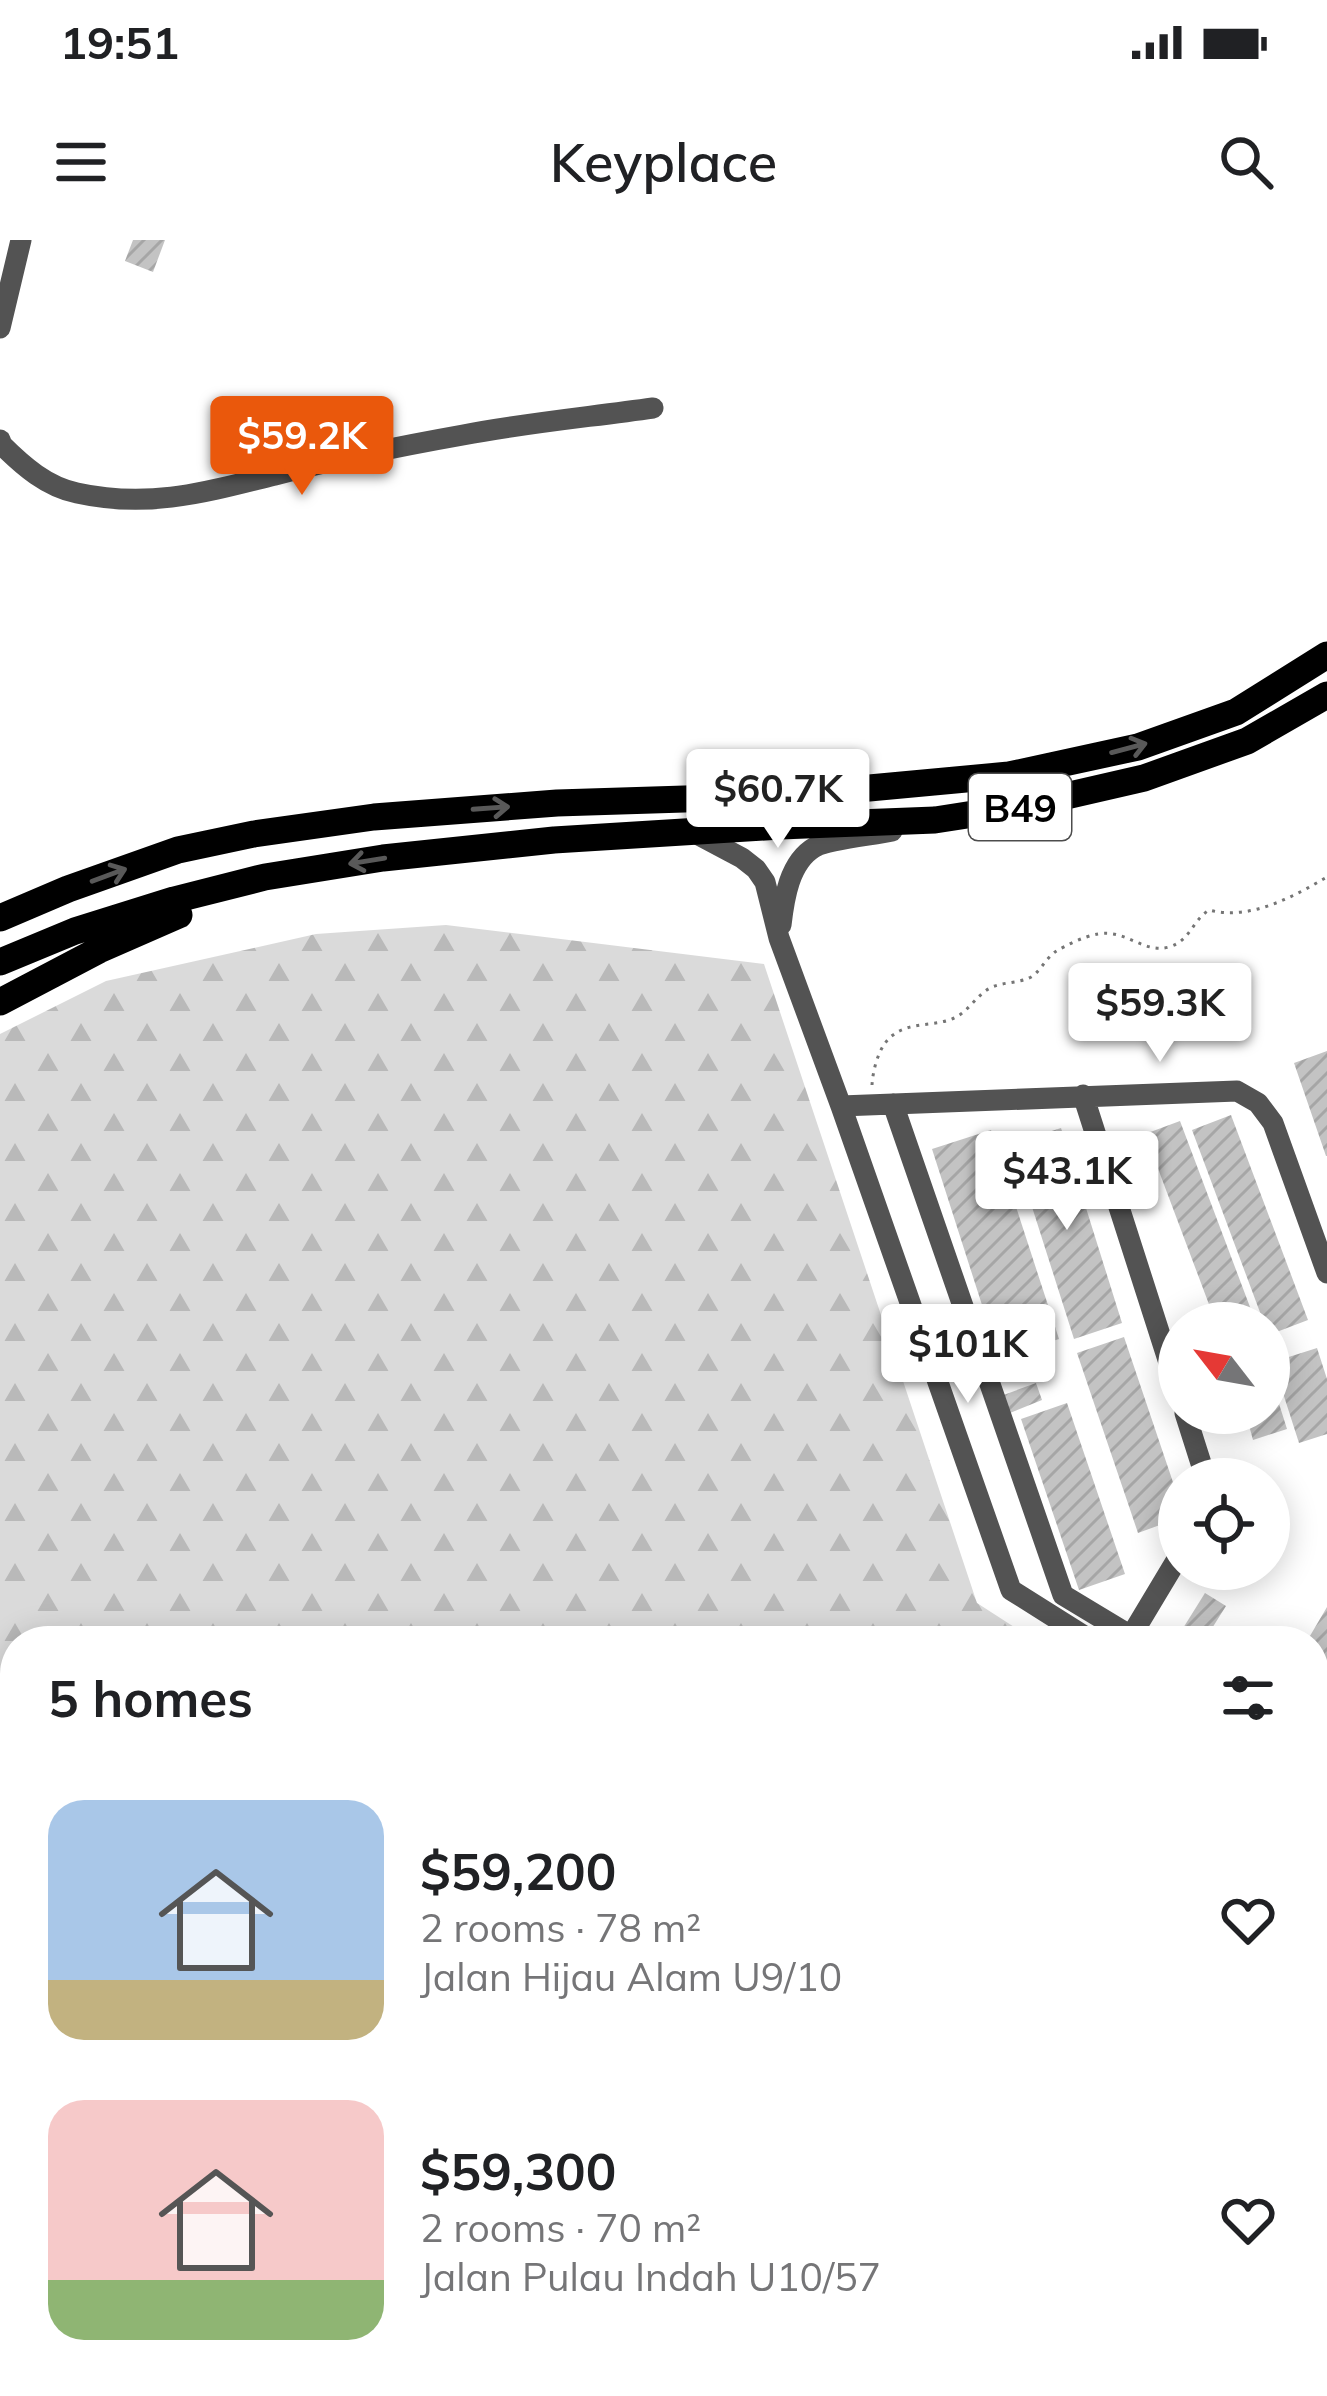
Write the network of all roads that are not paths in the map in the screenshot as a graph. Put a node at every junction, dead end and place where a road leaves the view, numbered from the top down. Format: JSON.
{"nodes":[{"id":1,"x":21,"y":240,"type":"edge"},
{"id":2,"x":0,"y":328,"type":"edge"},
{"id":3,"x":653,"y":408,"type":"dead end"},
{"id":4,"x":0,"y":440,"type":"edge"},
{"id":5,"x":1327,"y":656,"type":"edge"},
{"id":6,"x":1327,"y":694,"type":"edge"},
{"id":7,"x":935,"y":820,"type":"junction"},
{"id":8,"x":692,"y":832,"type":"junction"},
{"id":9,"x":265,"y":877,"type":"junction"},
{"id":10,"x":0,"y":918,"type":"edge"},
{"id":11,"x":779,"y":938,"type":"junction"},
{"id":12,"x":0,"y":962,"type":"edge"},
{"id":13,"x":0,"y":1002,"type":"edge"},
{"id":14,"x":1083,"y":1095,"type":"junction"},
{"id":15,"x":882,"y":1104,"type":"junction"},
{"id":16,"x":841,"y":1106,"type":"junction"},
{"id":17,"x":1327,"y":1273,"type":"edge"},
{"id":18,"x":1158,"y":1329,"type":"edge"},
{"id":19,"x":1159,"y":1590,"type":"edge"},
{"id":20,"x":1069,"y":1626,"type":"edge"},
{"id":21,"x":1114,"y":1626,"type":"edge"},
{"id":22,"x":1137,"y":1626,"type":"edge"}],
"edges":[{"from":1,"to":2,"type":"street"},
{"from":3,"to":4,"type":"street"},
{"from":10,"to":5,"type":"main road","number":"B49","one_way":true},
{"from":6,"to":7,"type":"main road","number":"B49"},
{"from":7,"to":8,"type":"main road","number":"B49"},
{"from":7,"to":11,"type":"street"},
{"from":8,"to":9,"type":"main road","number":"B49","one_way":true},
{"from":8,"to":11,"type":"street"},
{"from":9,"to":12,"type":"main road","number":"B49"},
{"from":9,"to":13,"type":"main road"},
{"from":11,"to":16,"type":"street"},
{"from":14,"to":15,"type":"street"},
{"from":14,"to":17,"type":"street"},
{"from":14,"to":18,"type":"street"},
{"from":15,"to":16,"type":"street"},
{"from":15,"to":21,"type":"street"},
{"from":16,"to":20,"type":"street"},
{"from":19,"to":22,"type":"street"}]}
